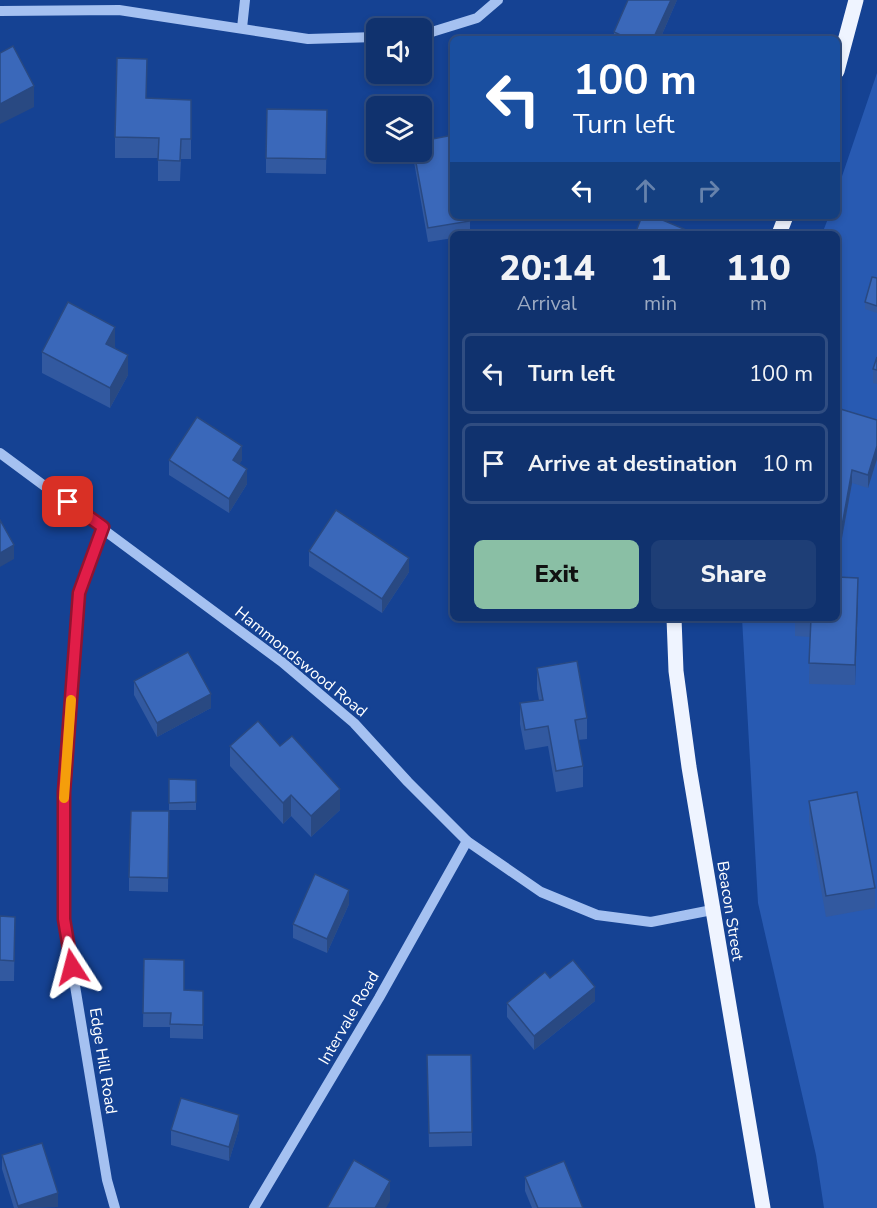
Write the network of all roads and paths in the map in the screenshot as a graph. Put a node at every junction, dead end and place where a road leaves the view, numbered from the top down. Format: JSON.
{"nodes":[{"id":1,"x":245,"y":0,"type":"edge"},
{"id":2,"x":498,"y":0,"type":"edge"},
{"id":3,"x":856,"y":0,"type":"edge"},
{"id":4,"x":0,"y":11,"type":"edge"},
{"id":5,"x":242,"y":28,"type":"junction"},
{"id":6,"x":432,"y":32,"type":"edge"},
{"id":7,"x":366,"y":37,"type":"edge"},
{"id":8,"x":840,"y":60,"type":"edge"},
{"id":9,"x":0,"y":453,"type":"edge"},
{"id":10,"x":103,"y":527,"type":"junction"},
{"id":11,"x":674,"y":621,"type":"edge"},
{"id":12,"x":467,"y":841,"type":"junction"},
{"id":13,"x":712,"y":910,"type":"junction"},
{"id":14,"x":115,"y":1208,"type":"edge"},
{"id":15,"x":254,"y":1208,"type":"edge"},
{"id":16,"x":763,"y":1208,"type":"edge"}],
"edges":[{"from":1,"to":5,"type":"street"},
{"from":2,"to":6,"type":"street"},
{"from":3,"to":8,"type":"main road"},
{"from":4,"to":5,"type":"street"},
{"from":5,"to":7,"type":"street"},
{"from":9,"to":10,"type":"street","name":"Hammondswood Road"},
{"from":10,"to":12,"type":"street","name":"Hammondswood Road"},
{"from":10,"to":14,"type":"street","name":"Edge Hill Road"},
{"from":11,"to":13,"type":"main road","name":"Beacon Street"},
{"from":12,"to":13,"type":"street","name":"Hammondswood Road"},
{"from":12,"to":15,"type":"street","name":"Intervale Road"},
{"from":13,"to":16,"type":"main road","name":"Beacon Street"}]}
